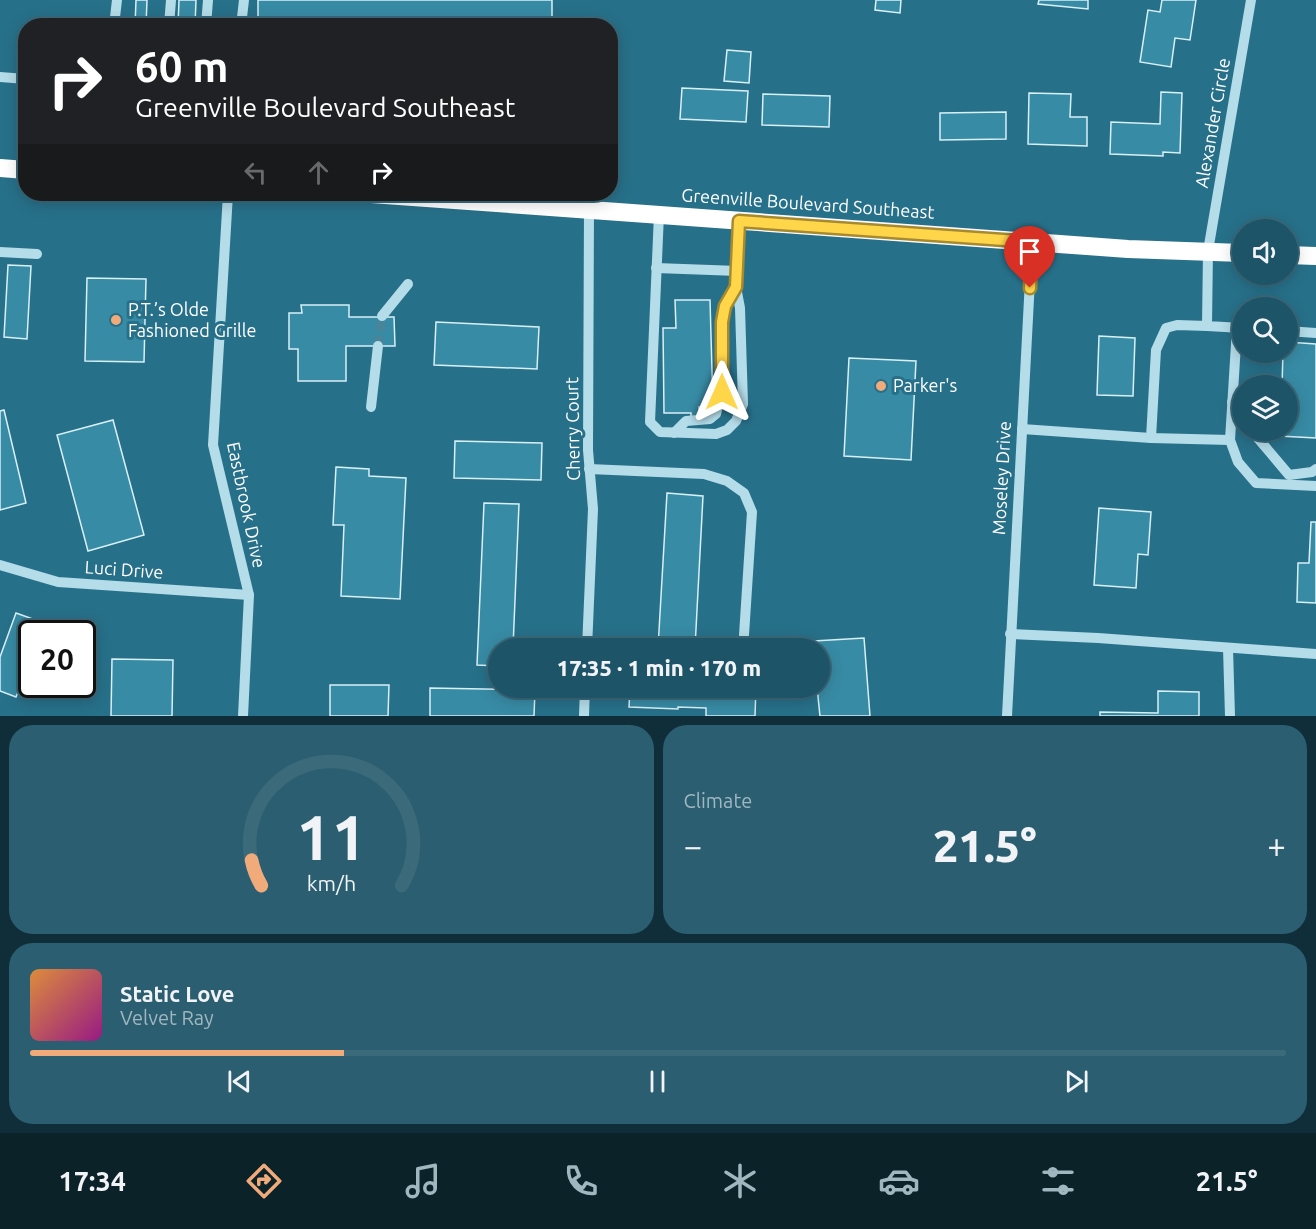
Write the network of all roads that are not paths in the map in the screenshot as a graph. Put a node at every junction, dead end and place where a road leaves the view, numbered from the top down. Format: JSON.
{"nodes":[{"id":1,"x":117,"y":0,"type":"edge"},
{"id":2,"x":171,"y":0,"type":"edge"},
{"id":3,"x":208,"y":0,"type":"edge"},
{"id":4,"x":244,"y":0,"type":"edge"},
{"id":5,"x":1251,"y":0,"type":"edge"},
{"id":6,"x":115,"y":18,"type":"edge"},
{"id":7,"x":170,"y":18,"type":"edge"},
{"id":8,"x":207,"y":18,"type":"edge"},
{"id":9,"x":243,"y":18,"type":"edge"},
{"id":10,"x":0,"y":77,"type":"edge"},
{"id":11,"x":18,"y":78,"type":"edge"},
{"id":12,"x":0,"y":168,"type":"edge"},
{"id":13,"x":18,"y":169,"type":"edge"},
{"id":14,"x":228,"y":201,"type":"edge"},
{"id":15,"x":480,"y":201,"type":"edge"},
{"id":16,"x":589,"y":208,"type":"junction"},
{"id":17,"x":658,"y":214,"type":"junction"},
{"id":18,"x":739,"y":221,"type":"junction"},
{"id":19,"x":1032,"y":242,"type":"junction"},
{"id":20,"x":1208,"y":251,"type":"junction"},
{"id":21,"x":0,"y":252,"type":"edge"},
{"id":22,"x":1232,"y":252,"type":"edge"},
{"id":23,"x":37,"y":254,"type":"dead end"},
{"id":24,"x":1298,"y":255,"type":"edge"},
{"id":25,"x":1316,"y":256,"type":"edge"},
{"id":26,"x":657,"y":268,"type":"junction"},
{"id":27,"x":738,"y":271,"type":"junction"},
{"id":28,"x":408,"y":284,"type":"dead end"},
{"id":29,"x":736,"y":287,"type":"junction"},
{"id":30,"x":381,"y":316,"type":"tunnel mouth"},
{"id":31,"x":1207,"y":326,"type":"junction"},
{"id":32,"x":1232,"y":328,"type":"edge"},
{"id":33,"x":1298,"y":332,"type":"edge"},
{"id":34,"x":1316,"y":333,"type":"edge"},
{"id":35,"x":378,"y":346,"type":"tunnel mouth"},
{"id":36,"x":1232,"y":402,"type":"edge"},
{"id":37,"x":371,"y":407,"type":"dead end"},
{"id":38,"x":1022,"y":429,"type":"junction"},
{"id":39,"x":674,"y":432,"type":"junction"},
{"id":40,"x":1151,"y":438,"type":"junction"},
{"id":41,"x":1230,"y":440,"type":"junction"},
{"id":42,"x":1260,"y":441,"type":"edge"},
{"id":43,"x":590,"y":469,"type":"junction"},
{"id":44,"x":1316,"y":469,"type":"edge"},
{"id":45,"x":1316,"y":486,"type":"edge"},
{"id":46,"x":0,"y":565,"type":"edge"},
{"id":47,"x":249,"y":595,"type":"junction"},
{"id":48,"x":1010,"y":634,"type":"junction"},
{"id":49,"x":744,"y":635,"type":"dead end"},
{"id":50,"x":587,"y":638,"type":"edge"},
{"id":51,"x":1228,"y":648,"type":"junction"},
{"id":52,"x":1316,"y":654,"type":"edge"},
{"id":53,"x":585,"y":698,"type":"edge"},
{"id":54,"x":243,"y":716,"type":"edge"},
{"id":55,"x":584,"y":716,"type":"edge"},
{"id":56,"x":1006,"y":716,"type":"edge"},
{"id":57,"x":1230,"y":716,"type":"edge"}],
"edges":[{"from":1,"to":6,"type":"street"},
{"from":2,"to":7,"type":"street"},
{"from":3,"to":8,"type":"street"},
{"from":4,"to":9,"type":"street"},
{"from":5,"to":20,"type":"street","name":"Alexander Circle"},
{"from":10,"to":11,"type":"street"},
{"from":12,"to":13,"type":"highway"},
{"from":14,"to":47,"type":"street","name":"Eastbrook Drive"},
{"from":15,"to":16,"type":"highway","name":"Greenville Boulevard Southeast"},
{"from":16,"to":17,"type":"highway","name":"Greenville Boulevard Southeast"},
{"from":16,"to":43,"type":"street","name":"Cherry Court"},
{"from":17,"to":18,"type":"highway","name":"Greenville Boulevard Southeast"},
{"from":17,"to":26,"type":"street"},
{"from":18,"to":19,"type":"highway","name":"Greenville Boulevard Southeast"},
{"from":18,"to":27,"type":"street"},
{"from":19,"to":20,"type":"highway","name":"Greenville Boulevard Southeast"},
{"from":19,"to":38,"type":"street","name":"Moseley Drive"},
{"from":20,"to":22,"type":"highway","name":"Greenville Boulevard Southeast"},
{"from":20,"to":31,"type":"street","name":"Alexander Circle"},
{"from":21,"to":23,"type":"street"},
{"from":24,"to":25,"type":"highway"},
{"from":26,"to":27,"type":"street"},
{"from":26,"to":39,"type":"street"},
{"from":27,"to":29,"type":"street"},
{"from":28,"to":30,"type":"street"},
{"from":29,"to":39,"type":"street"},
{"from":29,"to":39,"type":"street"},
{"from":31,"to":32,"type":"street"},
{"from":31,"to":40,"type":"street"},
{"from":33,"to":34,"type":"street"},
{"from":35,"to":37,"type":"street"},
{"from":36,"to":41,"type":"street"},
{"from":38,"to":40,"type":"street"},
{"from":38,"to":48,"type":"street","name":"Moseley Drive"},
{"from":40,"to":41,"type":"street"},
{"from":41,"to":45,"type":"street"},
{"from":42,"to":44,"type":"street"},
{"from":43,"to":49,"type":"street"},
{"from":43,"to":50,"type":"street","name":"Cherry Court"},
{"from":46,"to":47,"type":"street","name":"Luci Drive"},
{"from":47,"to":54,"type":"street","name":"Eastbrook Drive"},
{"from":48,"to":51,"type":"street"},
{"from":48,"to":56,"type":"street","name":"Moseley Drive"},
{"from":51,"to":52,"type":"street"},
{"from":51,"to":57,"type":"street"},
{"from":53,"to":55,"type":"street"}]}
